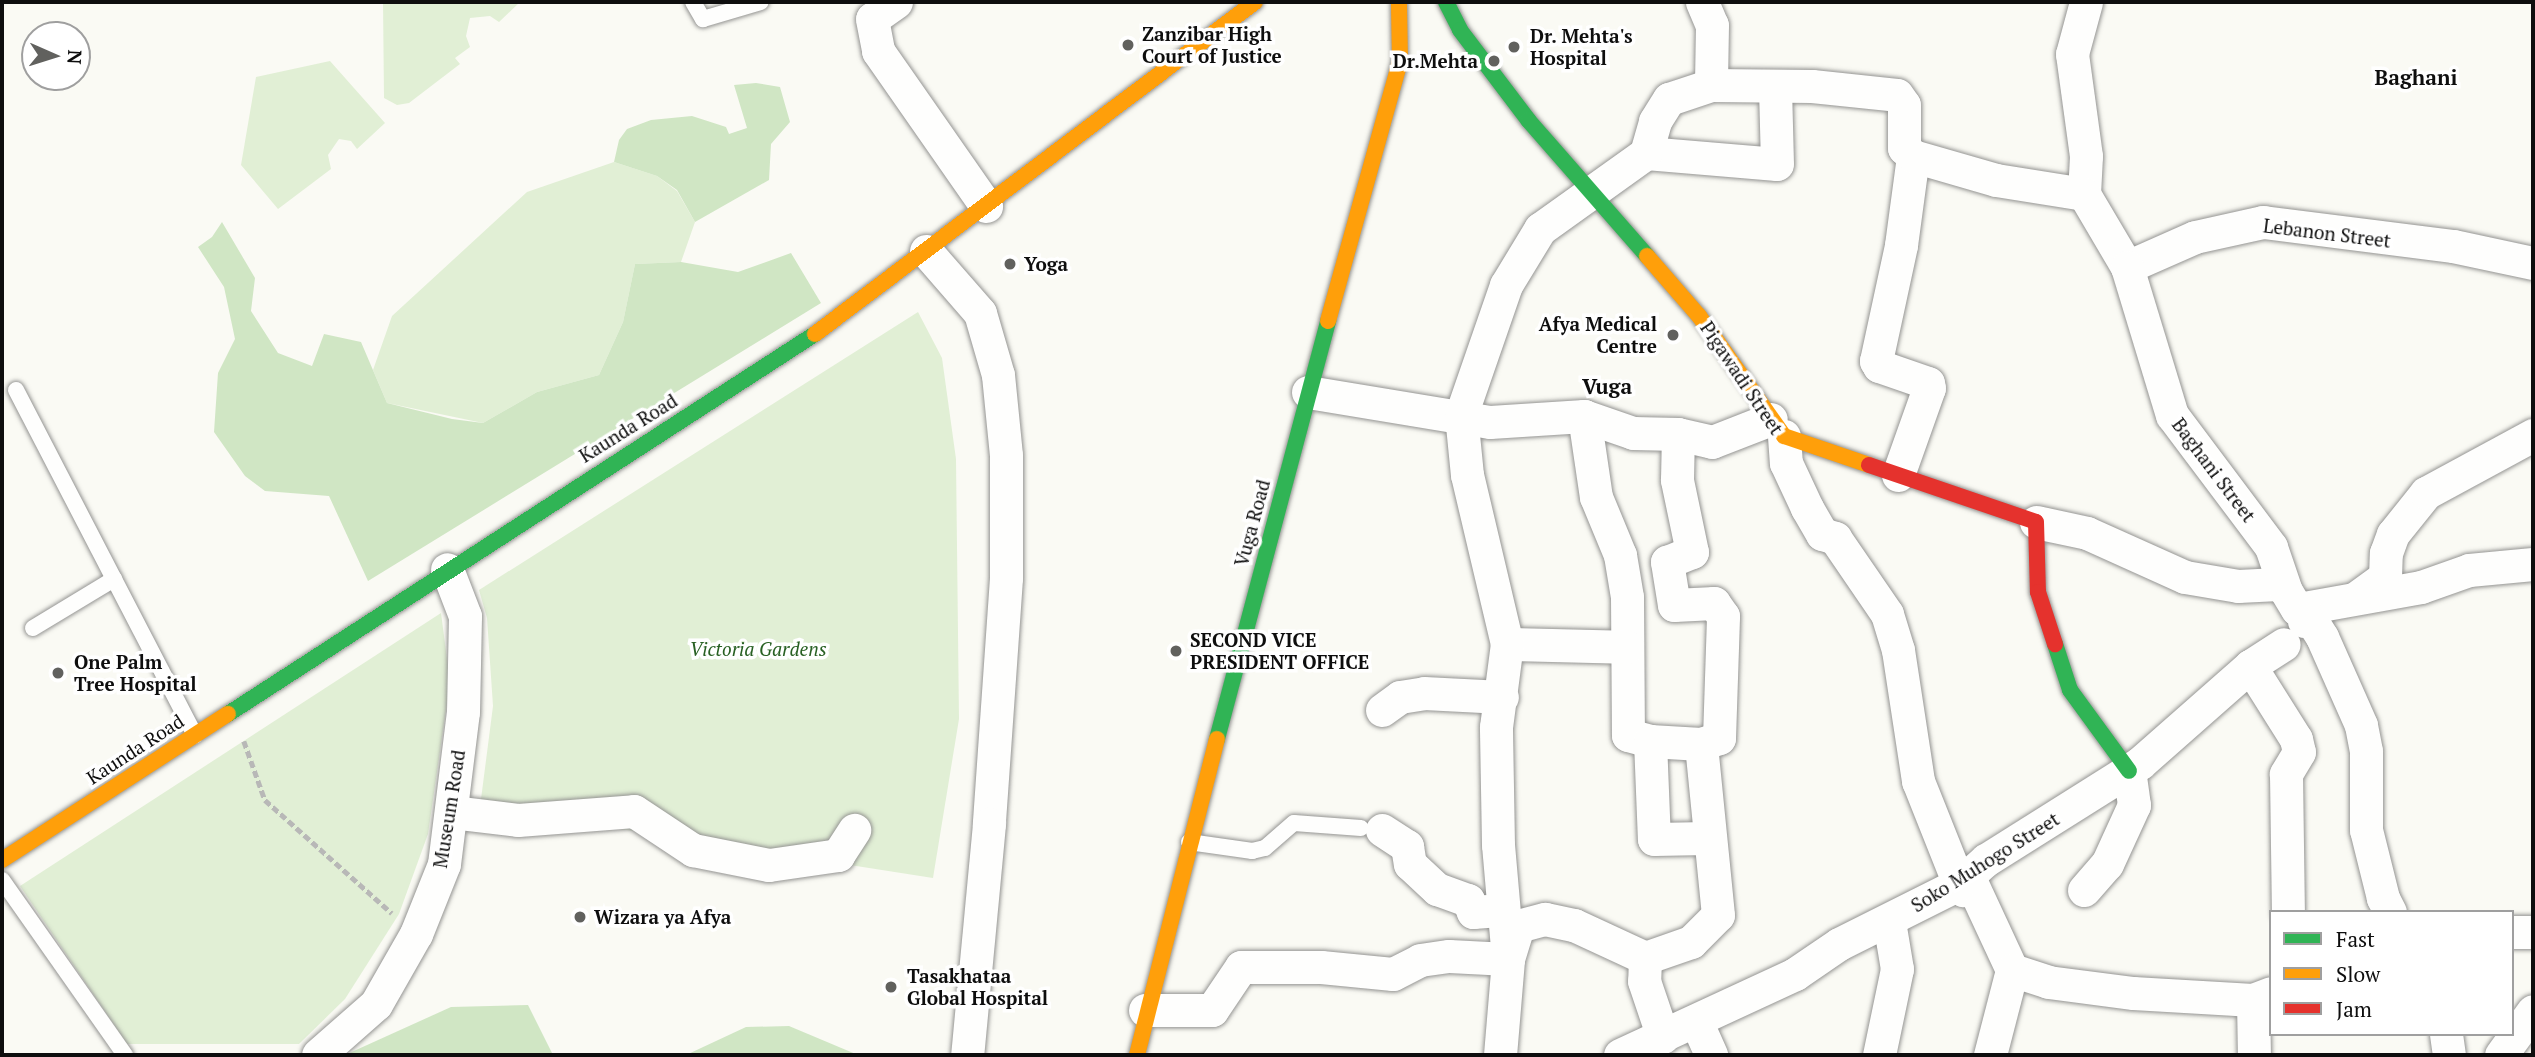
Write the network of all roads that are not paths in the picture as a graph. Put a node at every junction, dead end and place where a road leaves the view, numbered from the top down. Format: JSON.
{"nodes":[{"id":1,"x":693,"y":2,"type":"edge"},
{"id":2,"x":761,"y":2,"type":"edge"},
{"id":3,"x":1255,"y":2,"type":"edge"},
{"id":4,"x":1399,"y":2,"type":"edge"},
{"id":5,"x":1446,"y":2,"type":"edge"},
{"id":6,"x":1702,"y":2,"type":"edge"},
{"id":7,"x":2086,"y":2,"type":"edge"},
{"id":8,"x":877,"y":8,"type":"edge"},
{"id":9,"x":1711,"y":85,"type":"junction"},
{"id":10,"x":1775,"y":88,"type":"junction"},
{"id":11,"x":1646,"y":153,"type":"junction"},
{"id":12,"x":1913,"y":156,"type":"junction"},
{"id":13,"x":1591,"y":192,"type":"junction"},
{"id":14,"x":2084,"y":194,"type":"junction"},
{"id":15,"x":986,"y":206,"type":"junction"},
{"id":16,"x":926,"y":251,"type":"junction"},
{"id":17,"x":2533,"y":263,"type":"edge"},
{"id":18,"x":2126,"y":267,"type":"junction"},
{"id":19,"x":16,"y":390,"type":"dead end"},
{"id":20,"x":1308,"y":392,"type":"junction"},
{"id":21,"x":1461,"y":415,"type":"junction"},
{"id":22,"x":1584,"y":416,"type":"junction"},
{"id":23,"x":1778,"y":428,"type":"junction"},
{"id":24,"x":1678,"y":434,"type":"junction"},
{"id":25,"x":2533,"y":435,"type":"edge"},
{"id":26,"x":1898,"y":475,"type":"junction"},
{"id":27,"x":2036,"y":522,"type":"junction"},
{"id":28,"x":2533,"y":564,"type":"edge"},
{"id":29,"x":447,"y":569,"type":"junction"},
{"id":30,"x":2278,"y":574,"type":"junction"},
{"id":31,"x":114,"y":579,"type":"junction"},
{"id":32,"x":2357,"y":597,"type":"junction"},
{"id":33,"x":2298,"y":624,"type":"junction"},
{"id":34,"x":33,"y":628,"type":"dead end"},
{"id":35,"x":1507,"y":644,"type":"junction"},
{"id":36,"x":1627,"y":647,"type":"junction"},
{"id":37,"x":2250,"y":666,"type":"junction"},
{"id":38,"x":1502,"y":697,"type":"junction"},
{"id":39,"x":1382,"y":710,"type":"dead end"},
{"id":40,"x":195,"y":735,"type":"junction"},
{"id":41,"x":1650,"y":741,"type":"junction"},
{"id":42,"x":1701,"y":744,"type":"junction"},
{"id":43,"x":2129,"y":771,"type":"junction"},
{"id":44,"x":452,"y":812,"type":"junction"},
{"id":45,"x":1372,"y":829,"type":"joint"},
{"id":46,"x":854,"y":831,"type":"dead end"},
{"id":47,"x":1707,"y":838,"type":"junction"},
{"id":48,"x":1189,"y":842,"type":"junction"},
{"id":49,"x":2,"y":860,"type":"edge"},
{"id":50,"x":2,"y":880,"type":"edge"},
{"id":51,"x":1959,"y":883,"type":"junction"},
{"id":52,"x":2084,"y":890,"type":"dead end"},
{"id":53,"x":1503,"y":910,"type":"junction"},
{"id":54,"x":2288,"y":910,"type":"edge"},
{"id":55,"x":2389,"y":910,"type":"edge"},
{"id":56,"x":1889,"y":922,"type":"junction"},
{"id":57,"x":2514,"y":932,"type":"edge"},
{"id":58,"x":2533,"y":932,"type":"edge"},
{"id":59,"x":1645,"y":958,"type":"junction"},
{"id":60,"x":1508,"y":959,"type":"junction"},
{"id":61,"x":2012,"y":970,"type":"junction"},
{"id":62,"x":2262,"y":996,"type":"edge"},
{"id":63,"x":1145,"y":1010,"type":"junction"},
{"id":64,"x":2533,"y":1011,"type":"edge"},
{"id":65,"x":1697,"y":1023,"type":"junction"},
{"id":66,"x":1663,"y":1037,"type":"junction"},
{"id":67,"x":125,"y":1055,"type":"edge"},
{"id":68,"x":318,"y":1055,"type":"edge"},
{"id":69,"x":967,"y":1055,"type":"edge"},
{"id":70,"x":1137,"y":1055,"type":"edge"},
{"id":71,"x":1500,"y":1055,"type":"edge"},
{"id":72,"x":1620,"y":1055,"type":"edge"},
{"id":73,"x":1711,"y":1055,"type":"edge"},
{"id":74,"x":1879,"y":1055,"type":"edge"},
{"id":75,"x":1990,"y":1055,"type":"edge"},
{"id":76,"x":2254,"y":1055,"type":"edge"},
{"id":77,"x":2501,"y":1055,"type":"edge"}],
"edges":[{"from":1,"to":2,"type":"lane"},
{"from":3,"to":15,"type":"street","name":"Kaunda Road"},
{"from":4,"to":20,"type":"street","name":"Vuga Road"},
{"from":5,"to":13,"type":"street","name":"Pigawadi Street"},
{"from":6,"to":9,"type":"street"},
{"from":7,"to":14,"type":"street"},
{"from":8,"to":15,"type":"street"},
{"from":9,"to":10,"type":"street"},
{"from":9,"to":11,"type":"street"},
{"from":10,"to":11,"type":"street"},
{"from":10,"to":12,"type":"street"},
{"from":11,"to":13,"type":"street"},
{"from":12,"to":14,"type":"street"},
{"from":12,"to":26,"type":"street"},
{"from":13,"to":21,"type":"street"},
{"from":13,"to":23,"type":"street","name":"Pigawadi Street"},
{"from":14,"to":18,"type":"street","name":"Baghani Street"},
{"from":15,"to":16,"type":"street","name":"Kaunda Road"},
{"from":16,"to":29,"type":"street","name":"Kaunda Road"},
{"from":16,"to":69,"type":"street"},
{"from":17,"to":18,"type":"street","name":"Lebanon Street"},
{"from":18,"to":30,"type":"street","name":"Baghani Street"},
{"from":19,"to":31,"type":"lane"},
{"from":20,"to":21,"type":"street"},
{"from":20,"to":48,"type":"street","name":"Vuga Road"},
{"from":21,"to":22,"type":"street"},
{"from":21,"to":35,"type":"street"},
{"from":22,"to":24,"type":"street"},
{"from":22,"to":36,"type":"street"},
{"from":23,"to":24,"type":"street"},
{"from":23,"to":26,"type":"street"},
{"from":23,"to":51,"type":"street","name":"Pigawadi Street"},
{"from":24,"to":42,"type":"street"},
{"from":25,"to":32,"type":"street"},
{"from":26,"to":27,"type":"street"},
{"from":27,"to":30,"type":"street"},
{"from":27,"to":43,"type":"street"},
{"from":28,"to":32,"type":"street","name":"Soko Muhogo Street"},
{"from":29,"to":40,"type":"street","name":"Kaunda Road"},
{"from":29,"to":44,"type":"street","name":"Museum Road"},
{"from":30,"to":33,"type":"street","name":"Baghani Street"},
{"from":31,"to":34,"type":"lane"},
{"from":31,"to":40,"type":"lane"},
{"from":32,"to":33,"type":"street","name":"Soko Muhogo Street"},
{"from":33,"to":37,"type":"street","name":"Soko Muhogo Street"},
{"from":33,"to":55,"type":"street"},
{"from":35,"to":36,"type":"street"},
{"from":35,"to":38,"type":"street"},
{"from":36,"to":41,"type":"street"},
{"from":37,"to":43,"type":"street","name":"Soko Muhogo Street"},
{"from":37,"to":54,"type":"street"},
{"from":38,"to":39,"type":"street"},
{"from":38,"to":53,"type":"street"},
{"from":40,"to":49,"type":"street","name":"Kaunda Road"},
{"from":41,"to":42,"type":"street"},
{"from":41,"to":47,"type":"street"},
{"from":42,"to":47,"type":"street"},
{"from":43,"to":51,"type":"street","name":"Soko Muhogo Street"},
{"from":43,"to":52,"type":"street"},
{"from":44,"to":46,"type":"street"},
{"from":44,"to":68,"type":"street","name":"Museum Road"},
{"from":45,"to":48,"type":"lane"},
{"from":45,"to":53,"type":"street"},
{"from":47,"to":59,"type":"street"},
{"from":48,"to":63,"type":"street","name":"Vuga Road"},
{"from":50,"to":67,"type":"lane"},
{"from":51,"to":56,"type":"street","name":"Soko Muhogo Street"},
{"from":51,"to":61,"type":"street"},
{"from":53,"to":60,"type":"street"},
{"from":56,"to":65,"type":"street","name":"Soko Muhogo Street"},
{"from":56,"to":74,"type":"street"},
{"from":57,"to":58,"type":"street"},
{"from":59,"to":60,"type":"street"},
{"from":59,"to":66,"type":"street"},
{"from":60,"to":63,"type":"street"},
{"from":60,"to":71,"type":"street"},
{"from":61,"to":62,"type":"street"},
{"from":61,"to":75,"type":"street"},
{"from":62,"to":76,"type":"street"},
{"from":63,"to":70,"type":"street","name":"Vuga Road"},
{"from":64,"to":77,"type":"street"},
{"from":65,"to":66,"type":"street","name":"Soko Muhogo Street"},
{"from":65,"to":73,"type":"street"},
{"from":66,"to":72,"type":"street","name":"Soko Muhogo Street"}]}
